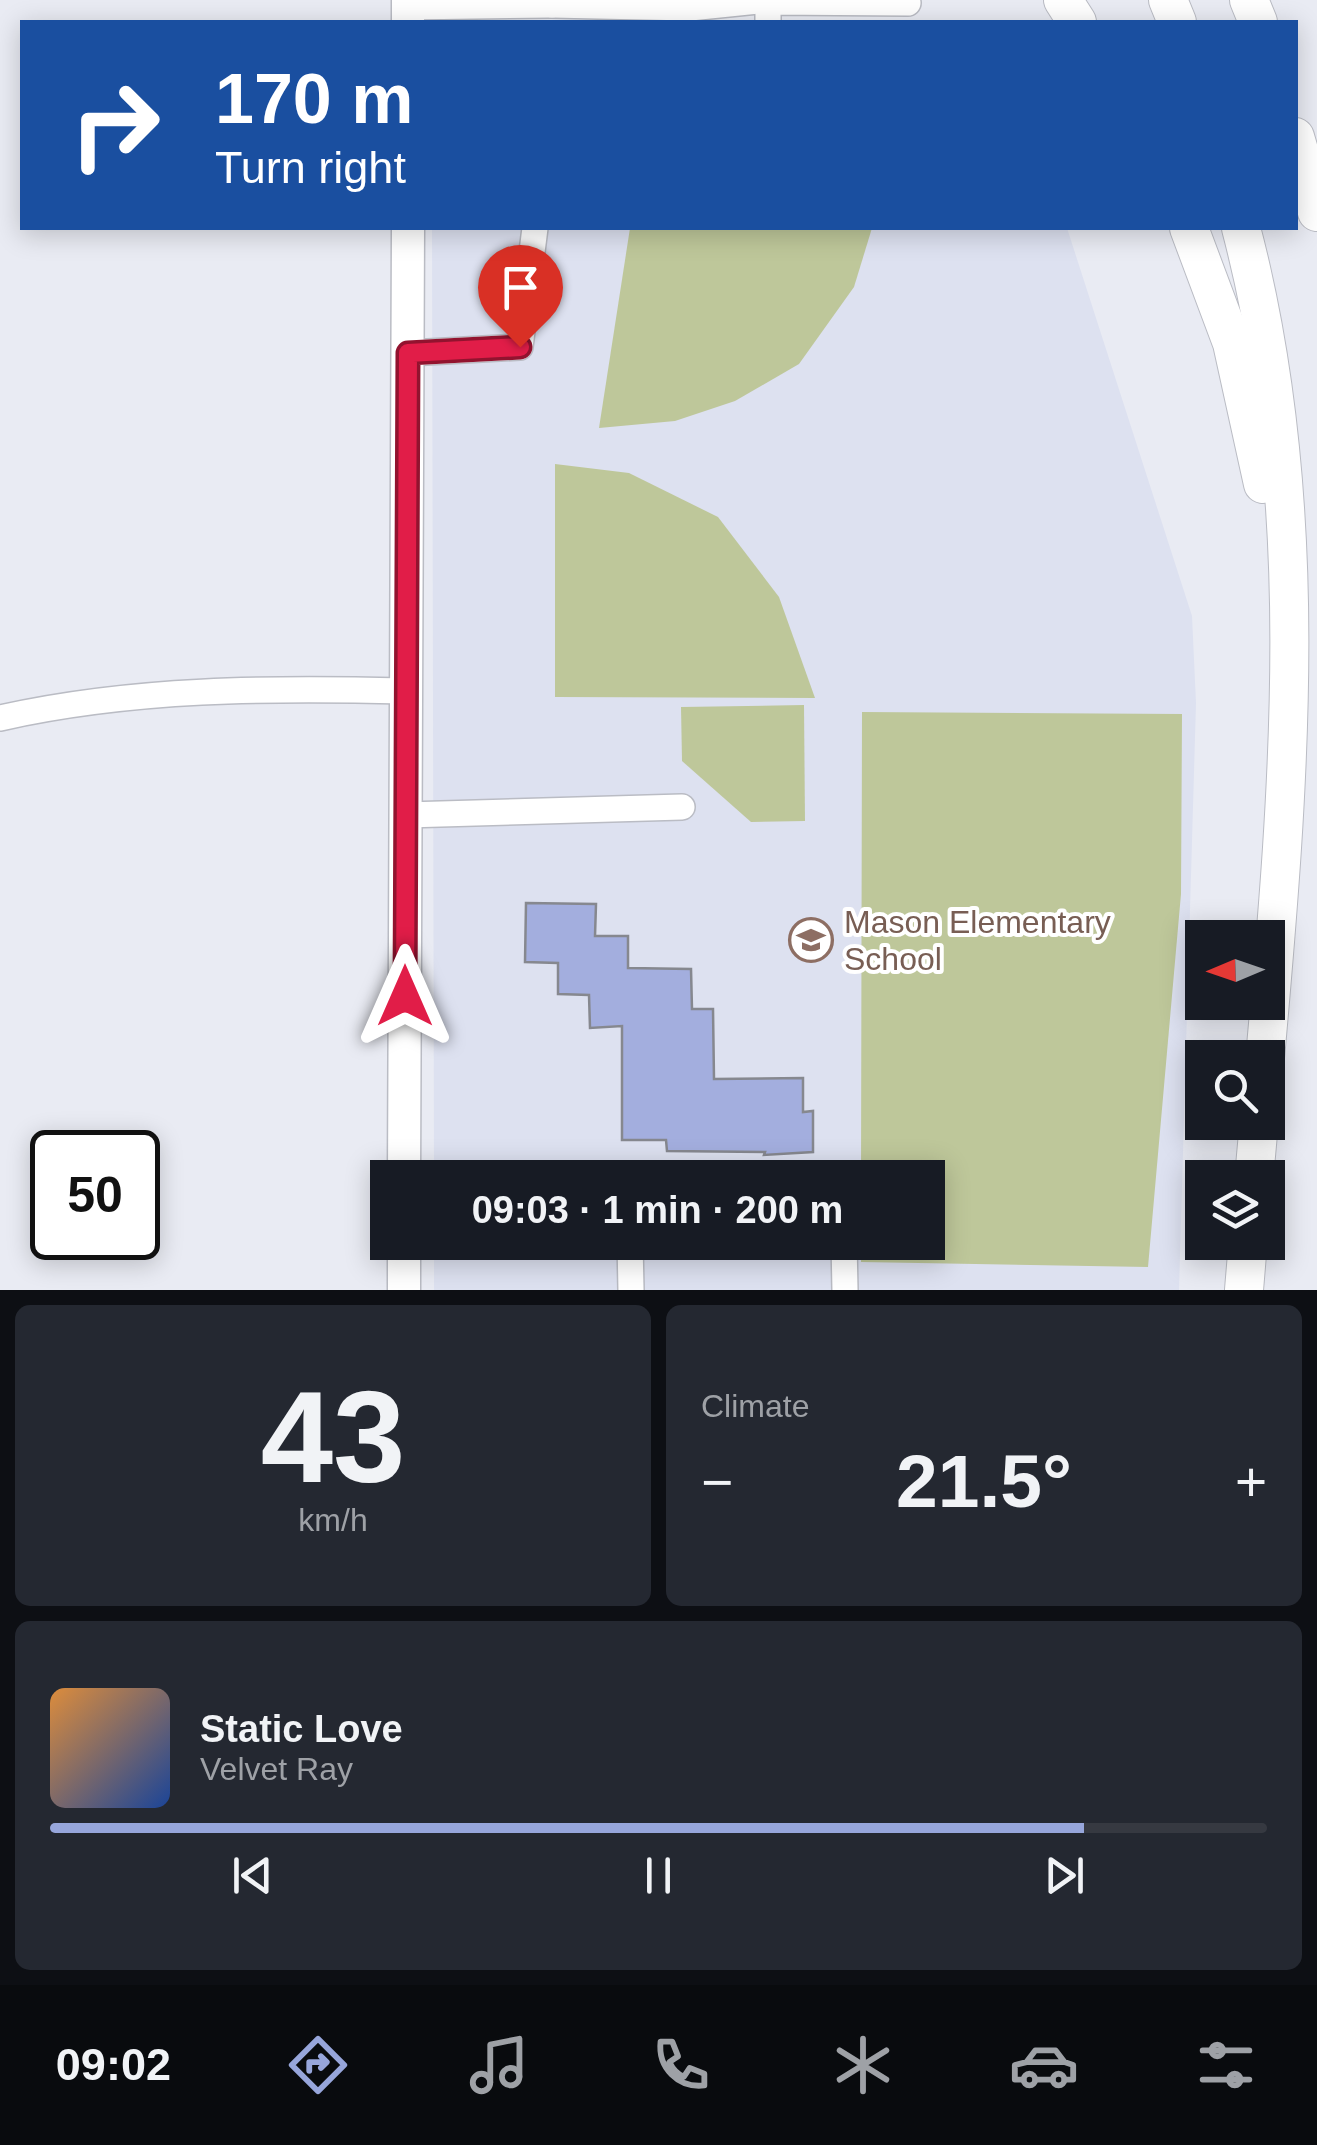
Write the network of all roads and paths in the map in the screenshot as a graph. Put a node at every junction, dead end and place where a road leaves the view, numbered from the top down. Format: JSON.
{"nodes":[{"id":1,"x":552,"y":3,"type":"edge"},
{"id":2,"x":768,"y":8,"type":"edge"},
{"id":3,"x":836,"y":8,"type":"edge"},
{"id":4,"x":911,"y":8,"type":"edge"},
{"id":5,"x":408,"y":10,"type":"edge"},
{"id":6,"x":1298,"y":147,"type":"edge"},
{"id":7,"x":1317,"y":212,"type":"edge"},
{"id":8,"x":408,"y":230,"type":"edge"},
{"id":9,"x":535,"y":230,"type":"edge"},
{"id":10,"x":1190,"y":230,"type":"edge"},
{"id":11,"x":1241,"y":230,"type":"edge"},
{"id":12,"x":408,"y":353,"type":"junction"},
{"id":13,"x":405,"y":691,"type":"junction"},
{"id":14,"x":0,"y":718,"type":"edge"},
{"id":15,"x":682,"y":807,"type":"dead end"},
{"id":16,"x":406,"y":814,"type":"junction"},
{"id":17,"x":1282,"y":869,"type":"junction"},
{"id":18,"x":1267,"y":1040,"type":"edge"},
{"id":19,"x":404,"y":1160,"type":"edge"},
{"id":20,"x":404,"y":1260,"type":"edge"},
{"id":21,"x":630,"y":1260,"type":"edge"},
{"id":22,"x":844,"y":1260,"type":"edge"},
{"id":23,"x":1246,"y":1260,"type":"edge"},
{"id":24,"x":404,"y":1290,"type":"edge"},
{"id":25,"x":630,"y":1290,"type":"edge"},
{"id":26,"x":845,"y":1290,"type":"edge"},
{"id":27,"x":1244,"y":1290,"type":"edge"}],
"edges":[{"from":1,"to":2,"type":"street"},
{"from":1,"to":5,"type":"street"},
{"from":2,"to":3,"type":"street"},
{"from":3,"to":4,"type":"street"},
{"from":6,"to":7,"type":"highway"},
{"from":8,"to":12,"type":"main road"},
{"from":9,"to":12,"type":"street"},
{"from":10,"to":17,"type":"highway"},
{"from":11,"to":17,"type":"highway"},
{"from":12,"to":13,"type":"main road"},
{"from":13,"to":14,"type":"street"},
{"from":13,"to":16,"type":"main road"},
{"from":15,"to":16,"type":"street"},
{"from":16,"to":19,"type":"main road"},
{"from":17,"to":18,"type":"highway"},
{"from":20,"to":24,"type":"main road"},
{"from":21,"to":25,"type":"street"},
{"from":22,"to":26,"type":"street"},
{"from":23,"to":27,"type":"highway"}]}
